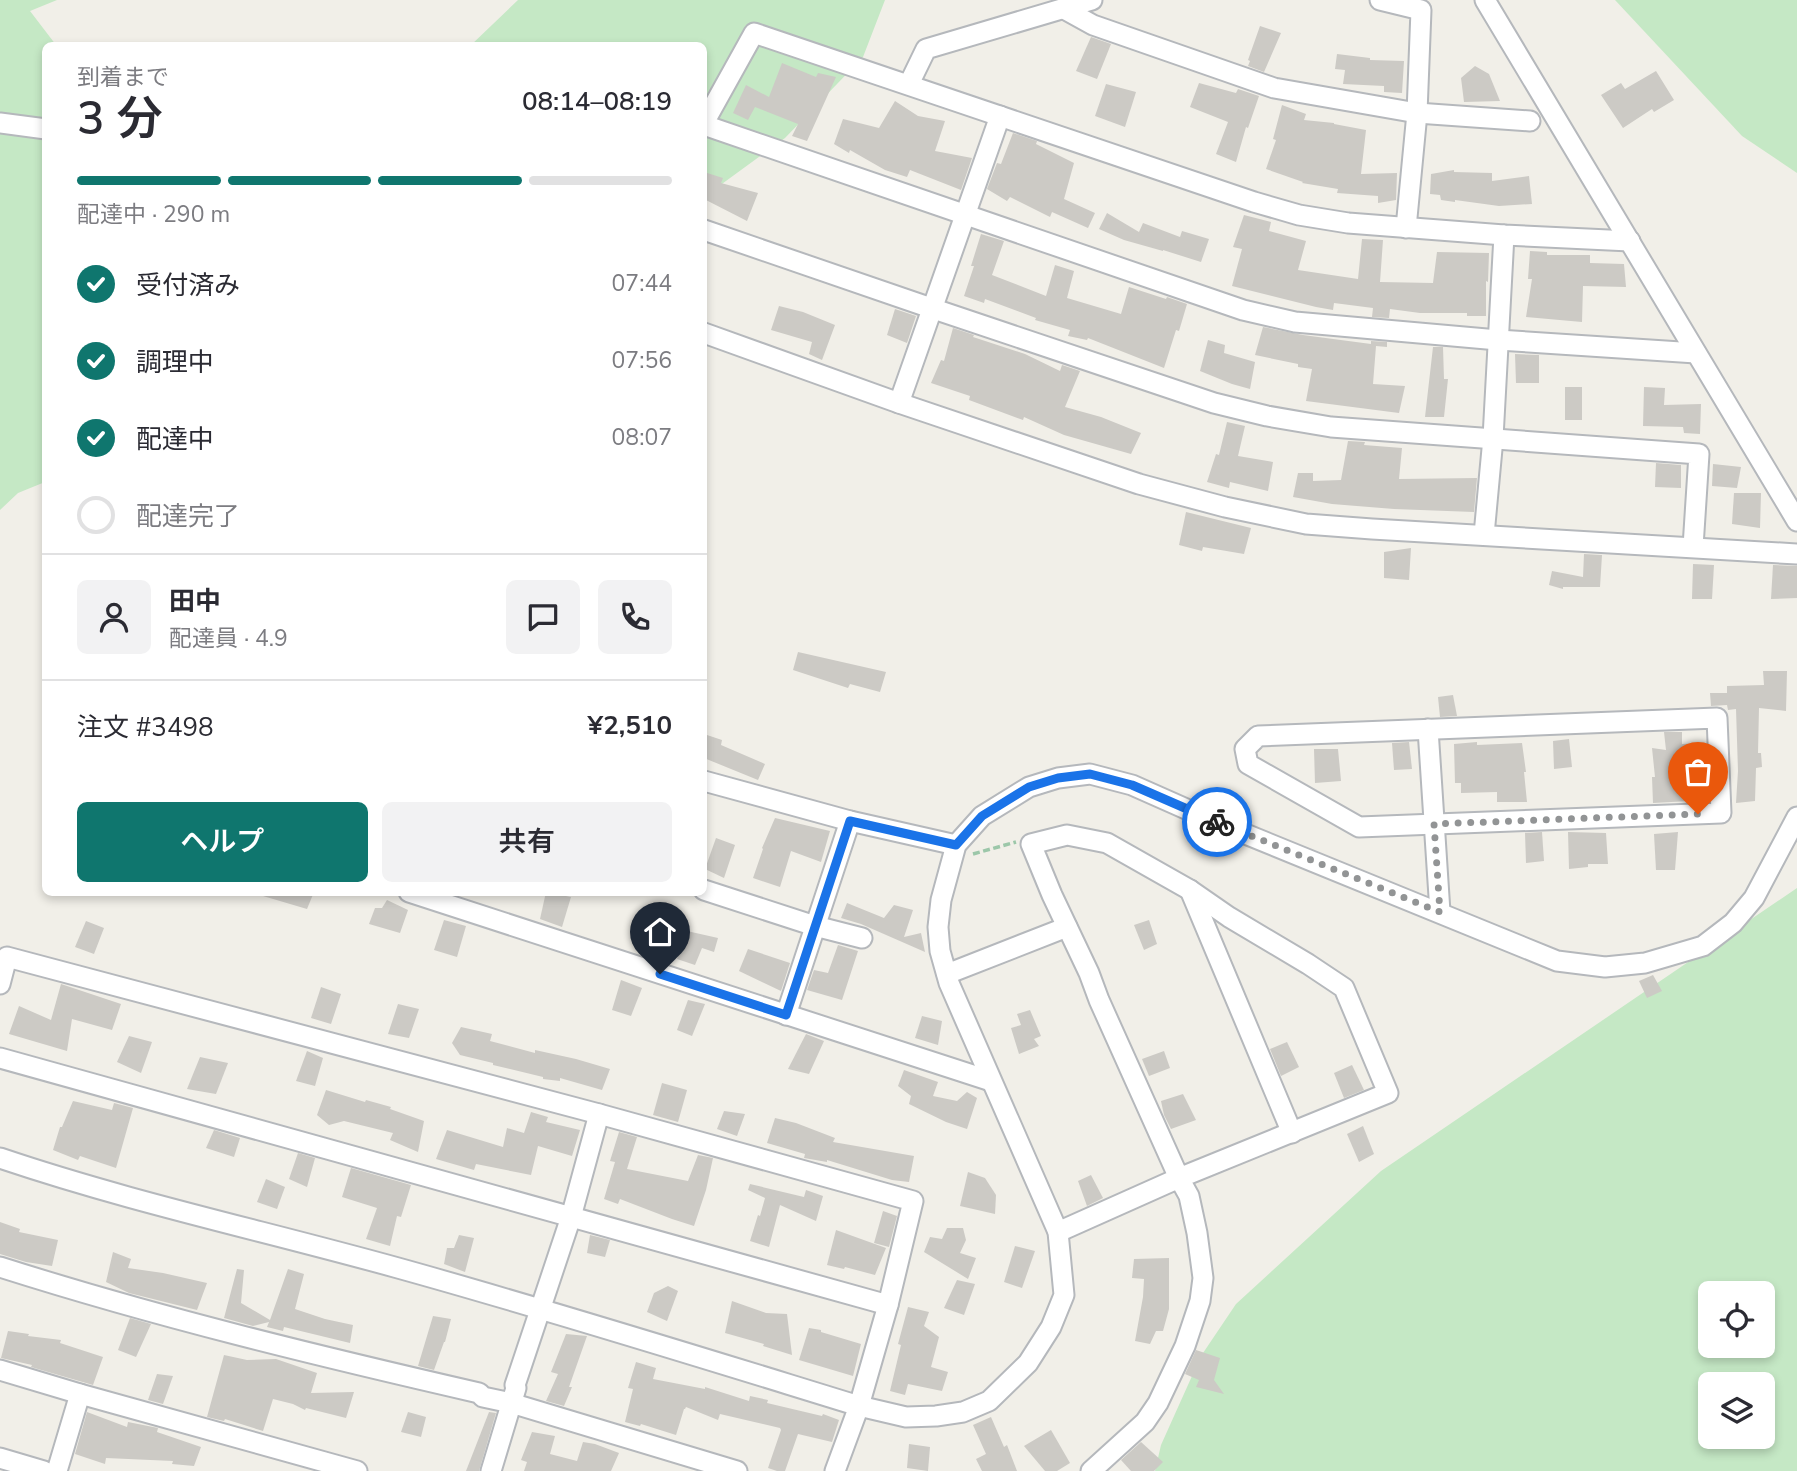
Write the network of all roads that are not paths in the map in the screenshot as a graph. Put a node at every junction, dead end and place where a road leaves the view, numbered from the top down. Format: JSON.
{"nodes":[{"id":1,"x":1092,"y":0,"type":"edge"},
{"id":2,"x":1380,"y":0,"type":"edge"},
{"id":3,"x":1486,"y":0,"type":"edge"},
{"id":4,"x":1064,"y":9,"type":"junction"},
{"id":5,"x":909,"y":85,"type":"junction"},
{"id":6,"x":1417,"y":113,"type":"junction"},
{"id":7,"x":1000,"y":116,"type":"junction"},
{"id":8,"x":707,"y":119,"type":"edge"},
{"id":9,"x":1530,"y":121,"type":"dead end"},
{"id":10,"x":0,"y":123,"type":"edge"},
{"id":11,"x":707,"y":125,"type":"edge"},
{"id":12,"x":42,"y":128,"type":"edge"},
{"id":13,"x":966,"y":214,"type":"junction"},
{"id":14,"x":1406,"y":228,"type":"junction"},
{"id":15,"x":707,"y":231,"type":"edge"},
{"id":16,"x":1504,"y":235,"type":"junction"},
{"id":17,"x":1630,"y":241,"type":"junction"},
{"id":18,"x":932,"y":309,"type":"junction"},
{"id":19,"x":707,"y":334,"type":"edge"},
{"id":20,"x":1498,"y":340,"type":"junction"},
{"id":21,"x":1696,"y":353,"type":"junction"},
{"id":22,"x":899,"y":403,"type":"junction"},
{"id":23,"x":1493,"y":438,"type":"junction"},
{"id":24,"x":1797,"y":521,"type":"edge"},
{"id":25,"x":1484,"y":535,"type":"junction"},
{"id":26,"x":1693,"y":547,"type":"junction"},
{"id":27,"x":1797,"y":554,"type":"edge"},
{"id":28,"x":1428,"y":729,"type":"junction"},
{"id":29,"x":707,"y":782,"type":"edge"},
{"id":30,"x":1797,"y":817,"type":"edge"},
{"id":31,"x":850,"y":821,"type":"junction"},
{"id":32,"x":1434,"y":824,"type":"junction"},
{"id":33,"x":954,"y":853,"type":"junction"},
{"id":34,"x":1191,"y":890,"type":"junction"},
{"id":35,"x":707,"y":891,"type":"edge"},
{"id":36,"x":421,"y":896,"type":"edge"},
{"id":37,"x":1440,"y":912,"type":"junction"},
{"id":38,"x":815,"y":926,"type":"junction"},
{"id":39,"x":1067,"y":927,"type":"junction"},
{"id":40,"x":862,"y":939,"type":"dead end"},
{"id":41,"x":947,"y":974,"type":"junction"},
{"id":42,"x":0,"y":984,"type":"edge"},
{"id":43,"x":786,"y":1015,"type":"junction"},
{"id":44,"x":0,"y":1058,"type":"edge"},
{"id":45,"x":991,"y":1081,"type":"junction"},
{"id":46,"x":599,"y":1114,"type":"junction"},
{"id":47,"x":1292,"y":1133,"type":"junction"},
{"id":48,"x":0,"y":1158,"type":"edge"},
{"id":49,"x":1180,"y":1178,"type":"junction"},
{"id":50,"x":571,"y":1217,"type":"junction"},
{"id":51,"x":1058,"y":1232,"type":"junction"},
{"id":52,"x":0,"y":1267,"type":"edge"},
{"id":53,"x":888,"y":1305,"type":"junction"},
{"id":54,"x":541,"y":1308,"type":"junction"},
{"id":55,"x":0,"y":1370,"type":"edge"},
{"id":56,"x":80,"y":1394,"type":"junction"},
{"id":57,"x":511,"y":1403,"type":"junction"},
{"id":58,"x":859,"y":1406,"type":"junction"},
{"id":59,"x":0,"y":1458,"type":"edge"},
{"id":60,"x":298,"y":1463,"type":"edge"},
{"id":61,"x":44,"y":1471,"type":"edge"},
{"id":62,"x":57,"y":1471,"type":"edge"},
{"id":63,"x":357,"y":1471,"type":"edge"},
{"id":64,"x":491,"y":1471,"type":"edge"},
{"id":65,"x":737,"y":1471,"type":"edge"},
{"id":66,"x":835,"y":1471,"type":"edge"},
{"id":67,"x":1091,"y":1471,"type":"edge"}],
"edges":[{"from":1,"to":4,"type":"street"},
{"from":2,"to":6,"type":"street"},
{"from":3,"to":17,"type":"street"},
{"from":4,"to":5,"type":"street"},
{"from":4,"to":6,"type":"street"},
{"from":5,"to":7,"type":"street"},
{"from":5,"to":8,"type":"street"},
{"from":6,"to":9,"type":"street"},
{"from":6,"to":14,"type":"street"},
{"from":7,"to":13,"type":"street"},
{"from":7,"to":14,"type":"street"},
{"from":10,"to":12,"type":"street"},
{"from":11,"to":13,"type":"street"},
{"from":13,"to":18,"type":"street"},
{"from":13,"to":20,"type":"street"},
{"from":14,"to":16,"type":"street"},
{"from":15,"to":18,"type":"street"},
{"from":16,"to":17,"type":"street"},
{"from":16,"to":20,"type":"street"},
{"from":17,"to":21,"type":"street"},
{"from":18,"to":22,"type":"street"},
{"from":18,"to":23,"type":"street"},
{"from":19,"to":22,"type":"street"},
{"from":20,"to":21,"type":"street"},
{"from":20,"to":23,"type":"street"},
{"from":21,"to":24,"type":"street"},
{"from":22,"to":25,"type":"street"},
{"from":23,"to":25,"type":"street"},
{"from":23,"to":26,"type":"street"},
{"from":25,"to":26,"type":"street"},
{"from":26,"to":27,"type":"street"},
{"from":28,"to":32,"type":"street"},
{"from":28,"to":32,"type":"street"},
{"from":28,"to":32,"type":"street"},
{"from":29,"to":31,"type":"street"},
{"from":30,"to":37,"type":"street"},
{"from":31,"to":33,"type":"street"},
{"from":31,"to":38,"type":"street"},
{"from":32,"to":37,"type":"street"},
{"from":33,"to":37,"type":"street"},
{"from":33,"to":41,"type":"street"},
{"from":34,"to":39,"type":"street"},
{"from":34,"to":47,"type":"street"},
{"from":34,"to":47,"type":"street"},
{"from":35,"to":38,"type":"street"},
{"from":36,"to":43,"type":"street"},
{"from":38,"to":40,"type":"street"},
{"from":38,"to":43,"type":"street"},
{"from":39,"to":41,"type":"street"},
{"from":39,"to":49,"type":"street"},
{"from":41,"to":45,"type":"street"},
{"from":42,"to":46,"type":"street"},
{"from":43,"to":45,"type":"street"},
{"from":44,"to":50,"type":"street"},
{"from":45,"to":51,"type":"street"},
{"from":46,"to":50,"type":"street"},
{"from":46,"to":53,"type":"street"},
{"from":47,"to":49,"type":"street"},
{"from":48,"to":54,"type":"street"},
{"from":49,"to":51,"type":"street"},
{"from":49,"to":67,"type":"street"},
{"from":50,"to":53,"type":"street"},
{"from":50,"to":54,"type":"street"},
{"from":51,"to":58,"type":"street"},
{"from":52,"to":57,"type":"street"},
{"from":53,"to":58,"type":"street"},
{"from":54,"to":57,"type":"street"},
{"from":54,"to":58,"type":"street"},
{"from":55,"to":56,"type":"street"},
{"from":56,"to":60,"type":"street"},
{"from":56,"to":62,"type":"street"},
{"from":57,"to":64,"type":"street"},
{"from":57,"to":65,"type":"street"},
{"from":58,"to":66,"type":"street"},
{"from":59,"to":61,"type":"street"},
{"from":60,"to":63,"type":"street"}]}
